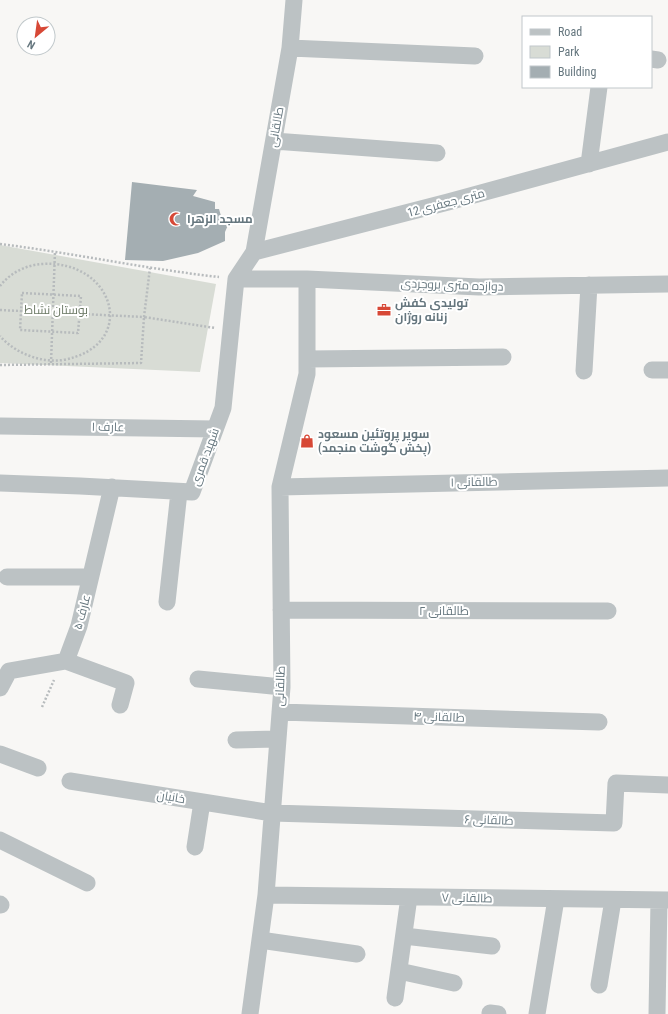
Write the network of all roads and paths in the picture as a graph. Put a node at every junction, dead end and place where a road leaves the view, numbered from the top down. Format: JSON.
{"nodes":[{"id":1,"x":294,"y":0,"type":"edge"},
{"id":2,"x":290,"y":48,"type":"junction"},
{"id":3,"x":474,"y":56,"type":"dead end"},
{"id":4,"x":599,"y":88,"type":"edge"},
{"id":5,"x":274,"y":141,"type":"junction"},
{"id":6,"x":668,"y":142,"type":"edge"},
{"id":7,"x":437,"y":153,"type":"dead end"},
{"id":8,"x":589,"y":164,"type":"junction"},
{"id":9,"x":0,"y":244,"type":"edge"},
{"id":10,"x":55,"y":251,"type":"junction"},
{"id":11,"x":254,"y":252,"type":"junction"},
{"id":12,"x":55,"y":264,"type":"junction"},
{"id":13,"x":150,"y":268,"type":"junction"},
{"id":14,"x":236,"y":279,"type":"junction"},
{"id":15,"x":307,"y":279,"type":"junction"},
{"id":16,"x":668,"y":284,"type":"edge"},
{"id":17,"x":0,"y":286,"type":"edge"},
{"id":18,"x":589,"y":286,"type":"junction"},
{"id":19,"x":54,"y":295,"type":"junction"},
{"id":20,"x":0,"y":310,"type":"edge"},
{"id":21,"x":21,"y":311,"type":"junction"},
{"id":22,"x":53,"y":312,"type":"junction"},
{"id":23,"x":80,"y":314,"type":"junction"},
{"id":24,"x":110,"y":315,"type":"junction"},
{"id":25,"x":144,"y":317,"type":"junction"},
{"id":26,"x":231,"y":330,"type":"junction"},
{"id":27,"x":52,"y":332,"type":"junction"},
{"id":28,"x":0,"y":336,"type":"edge"},
{"id":29,"x":503,"y":357,"type":"dead end"},
{"id":30,"x":307,"y":359,"type":"junction"},
{"id":31,"x":51,"y":363,"type":"junction"},
{"id":32,"x":0,"y":365,"type":"edge"},
{"id":33,"x":584,"y":371,"type":"dead end"},
{"id":34,"x":0,"y":426,"type":"edge"},
{"id":35,"x":215,"y":429,"type":"junction"},
{"id":36,"x":668,"y":478,"type":"edge"},
{"id":37,"x":0,"y":483,"type":"edge"},
{"id":38,"x":112,"y":487,"type":"junction"},
{"id":39,"x":280,"y":487,"type":"junction"},
{"id":40,"x":179,"y":492,"type":"junction"},
{"id":41,"x":7,"y":577,"type":"dead end"},
{"id":42,"x":90,"y":577,"type":"junction"},
{"id":43,"x":167,"y":602,"type":"dead end"},
{"id":44,"x":281,"y":610,"type":"junction"},
{"id":45,"x":608,"y":611,"type":"dead end"},
{"id":46,"x":64,"y":661,"type":"junction"},
{"id":47,"x":5,"y":670,"type":"edge"},
{"id":48,"x":198,"y":680,"type":"dead end"},
{"id":49,"x":282,"y":687,"type":"junction"},
{"id":50,"x":0,"y":688,"type":"edge"},
{"id":51,"x":120,"y":705,"type":"dead end"},
{"id":52,"x":42,"y":707,"type":"dead end"},
{"id":53,"x":280,"y":712,"type":"junction"},
{"id":54,"x":599,"y":722,"type":"dead end"},
{"id":55,"x":278,"y":739,"type":"junction"},
{"id":56,"x":236,"y":740,"type":"dead end"},
{"id":57,"x":0,"y":754,"type":"edge"},
{"id":58,"x":38,"y":768,"type":"dead end"},
{"id":59,"x":70,"y":781,"type":"dead end"},
{"id":60,"x":668,"y":785,"type":"edge"},
{"id":61,"x":202,"y":802,"type":"junction"},
{"id":62,"x":272,"y":813,"type":"junction"},
{"id":63,"x":0,"y":840,"type":"edge"},
{"id":64,"x":195,"y":847,"type":"dead end"},
{"id":65,"x":87,"y":883,"type":"dead end"},
{"id":66,"x":266,"y":895,"type":"junction"},
{"id":67,"x":409,"y":897,"type":"junction"},
{"id":68,"x":556,"y":899,"type":"junction"},
{"id":69,"x":613,"y":900,"type":"junction"},
{"id":70,"x":663,"y":900,"type":"edge"},
{"id":71,"x":404,"y":936,"type":"junction"},
{"id":72,"x":260,"y":940,"type":"junction"},
{"id":73,"x":492,"y":946,"type":"dead end"},
{"id":74,"x":357,"y":954,"type":"dead end"},
{"id":75,"x":399,"y":971,"type":"junction"},
{"id":76,"x":454,"y":982,"type":"dead end"},
{"id":77,"x":599,"y":985,"type":"dead end"},
{"id":78,"x":395,"y":998,"type":"dead end"},
{"id":79,"x":661,"y":1013,"type":"edge"},
{"id":80,"x":250,"y":1014,"type":"edge"},
{"id":81,"x":537,"y":1014,"type":"edge"}],
"edges":[{"from":1,"to":2,"type":"street","name":"طالقانی"},
{"from":2,"to":3,"type":"street"},
{"from":2,"to":5,"type":"street","name":"طالقانی"},
{"from":4,"to":8,"type":"street"},
{"from":5,"to":7,"type":"street"},
{"from":5,"to":11,"type":"street","name":"طالقانی"},
{"from":6,"to":8,"type":"street","name":"12 متری جعفری"},
{"from":8,"to":11,"type":"street","name":"12 متری جعفری"},
{"from":9,"to":10,"type":"path"},
{"from":10,"to":12,"type":"path"},
{"from":10,"to":13,"type":"path"},
{"from":11,"to":14,"type":"street"},
{"from":12,"to":17,"type":"path"},
{"from":12,"to":19,"type":"path"},
{"from":12,"to":24,"type":"path"},
{"from":13,"to":14,"type":"path"},
{"from":13,"to":25,"type":"path"},
{"from":14,"to":15,"type":"street","name":"دوازده متری بروجردی"},
{"from":14,"to":26,"type":"street","name":"شهید قمری"},
{"from":15,"to":18,"type":"street","name":"دوازده متری بروجردی"},
{"from":15,"to":30,"type":"street","name":"طالقانی"},
{"from":16,"to":18,"type":"street","name":"دوازده متری بروجردی"},
{"from":18,"to":33,"type":"street"},
{"from":19,"to":21,"type":"path"},
{"from":19,"to":22,"type":"path"},
{"from":19,"to":23,"type":"path"},
{"from":20,"to":21,"type":"path"},
{"from":21,"to":22,"type":"path"},
{"from":21,"to":27,"type":"path"},
{"from":22,"to":23,"type":"path"},
{"from":22,"to":27,"type":"path"},
{"from":23,"to":24,"type":"path"},
{"from":23,"to":27,"type":"path"},
{"from":24,"to":25,"type":"path"},
{"from":24,"to":31,"type":"path"},
{"from":25,"to":26,"type":"path"},
{"from":25,"to":31,"type":"path"},
{"from":26,"to":35,"type":"street","name":"شهید قمری"},
{"from":27,"to":31,"type":"path"},
{"from":28,"to":31,"type":"path"},
{"from":29,"to":30,"type":"street"},
{"from":30,"to":39,"type":"street","name":"طالقانی"},
{"from":31,"to":32,"type":"path"},
{"from":34,"to":35,"type":"street","name":"عارف ۱"},
{"from":35,"to":40,"type":"street","name":"شهید قمری"},
{"from":36,"to":39,"type":"street","name":"طالقانی ۱"},
{"from":37,"to":38,"type":"street","name":"شهید قمری"},
{"from":38,"to":40,"type":"street","name":"شهید قمری"},
{"from":38,"to":42,"type":"street","name":"عارف ۵"},
{"from":39,"to":44,"type":"street","name":"طالقانی"},
{"from":40,"to":43,"type":"street"},
{"from":41,"to":42,"type":"street"},
{"from":42,"to":46,"type":"street","name":"عارف ۵"},
{"from":44,"to":45,"type":"street","name":"طالقانی ۲"},
{"from":44,"to":49,"type":"street","name":"طالقانی"},
{"from":46,"to":47,"type":"street"},
{"from":46,"to":51,"type":"street"},
{"from":46,"to":52,"type":"path"},
{"from":47,"to":50,"type":"street"},
{"from":48,"to":49,"type":"street"},
{"from":49,"to":53,"type":"street","name":"طالقانی"},
{"from":53,"to":54,"type":"street","name":"طالقانی ۴"},
{"from":53,"to":55,"type":"street","name":"طالقانی"},
{"from":55,"to":56,"type":"street"},
{"from":55,"to":62,"type":"street","name":"طالقانی"},
{"from":57,"to":58,"type":"street"},
{"from":59,"to":61,"type":"street","name":"خانیان"},
{"from":60,"to":62,"type":"street","name":"طالقانی ۶"},
{"from":61,"to":62,"type":"street","name":"خانیان"},
{"from":61,"to":64,"type":"street"},
{"from":62,"to":66,"type":"street","name":"طالقانی"},
{"from":63,"to":65,"type":"street"},
{"from":66,"to":67,"type":"street","name":"طالقانی ۷"},
{"from":66,"to":72,"type":"street","name":"طالقانی"},
{"from":67,"to":68,"type":"street","name":"طالقانی ۷"},
{"from":67,"to":71,"type":"street"},
{"from":68,"to":69,"type":"street","name":"طالقانی ۷"},
{"from":68,"to":81,"type":"street"},
{"from":69,"to":70,"type":"street","name":"طالقانی ۷"},
{"from":69,"to":77,"type":"street"},
{"from":70,"to":79,"type":"street"},
{"from":71,"to":73,"type":"street"},
{"from":71,"to":75,"type":"street"},
{"from":72,"to":74,"type":"street"},
{"from":72,"to":80,"type":"street","name":"طالقانی"},
{"from":75,"to":76,"type":"street"},
{"from":75,"to":78,"type":"street"}]}
